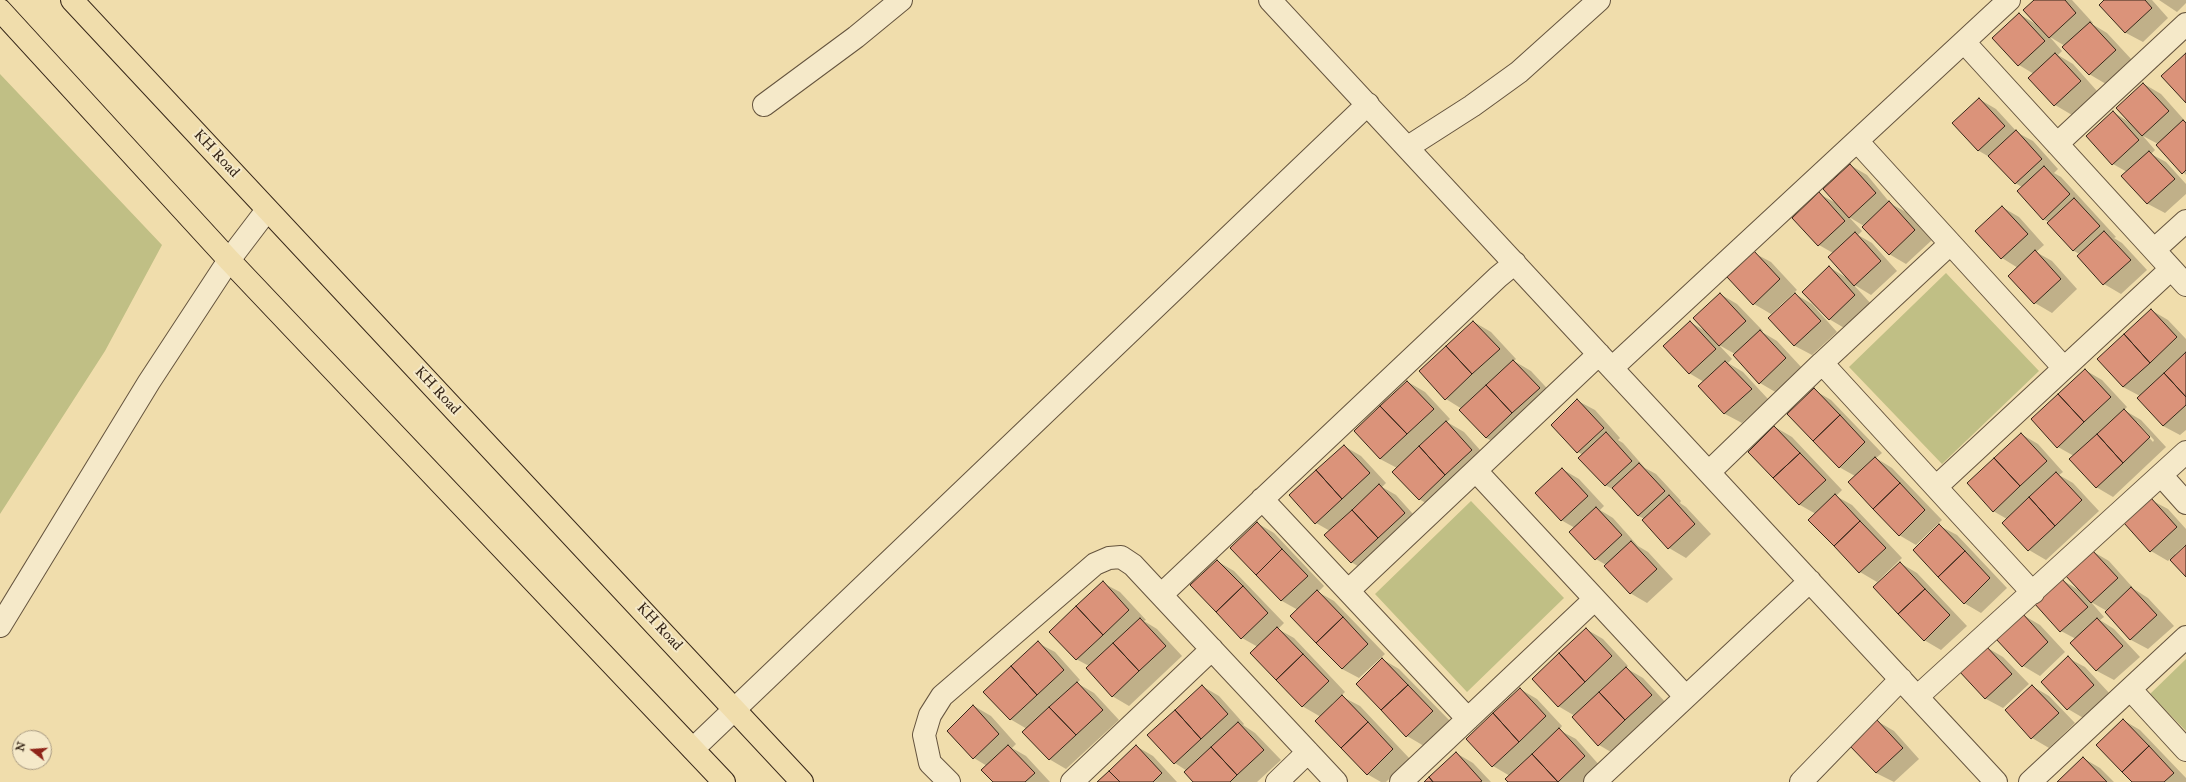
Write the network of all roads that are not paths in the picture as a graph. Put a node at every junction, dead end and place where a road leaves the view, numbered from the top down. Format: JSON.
{"nodes":[{"id":1,"x":72,"y":0,"type":"edge"},
{"id":2,"x":901,"y":0,"type":"edge"},
{"id":3,"x":1270,"y":0,"type":"edge"},
{"id":4,"x":1599,"y":0,"type":"edge"},
{"id":5,"x":2009,"y":0,"type":"edge"},
{"id":6,"x":0,"y":10,"type":"edge"},
{"id":7,"x":2186,"y":24,"type":"edge"},
{"id":8,"x":1964,"y":42,"type":"junction"},
{"id":9,"x":1368,"y":104,"type":"junction"},
{"id":10,"x":764,"y":105,"type":"dead end"},
{"id":11,"x":1857,"y":141,"type":"junction"},
{"id":12,"x":2057,"y":144,"type":"junction"},
{"id":13,"x":1408,"y":147,"type":"junction"},
{"id":14,"x":267,"y":210,"type":"junction"},
{"id":15,"x":2186,"y":220,"type":"edge"},
{"id":16,"x":1950,"y":244,"type":"junction"},
{"id":17,"x":2154,"y":250,"type":"junction"},
{"id":18,"x":229,"y":260,"type":"junction"},
{"id":19,"x":1515,"y":263,"type":"junction"},
{"id":20,"x":2171,"y":269,"type":"junction"},
{"id":21,"x":2186,"y":285,"type":"edge"},
{"id":22,"x":1606,"y":361,"type":"junction"},
{"id":23,"x":1822,"y":363,"type":"junction"},
{"id":24,"x":2064,"y":368,"type":"junction"},
{"id":25,"x":2186,"y":452,"type":"edge"},
{"id":26,"x":1476,"y":471,"type":"junction"},
{"id":27,"x":1709,"y":472,"type":"junction"},
{"id":28,"x":2161,"y":475,"type":"junction"},
{"id":29,"x":1936,"y":487,"type":"junction"},
{"id":30,"x":1262,"y":499,"type":"junction"},
{"id":31,"x":2186,"y":503,"type":"edge"},
{"id":32,"x":1810,"y":581,"type":"junction"},
{"id":33,"x":1348,"y":591,"type":"junction"},
{"id":34,"x":2033,"y":593,"type":"junction"},
{"id":35,"x":1161,"y":595,"type":"junction"},
{"id":36,"x":1595,"y":599,"type":"junction"},
{"id":37,"x":0,"y":626,"type":"edge"},
{"id":38,"x":2186,"y":637,"type":"edge"},
{"id":39,"x":1212,"y":649,"type":"junction"},
{"id":40,"x":1900,"y":679,"type":"junction"},
{"id":41,"x":2130,"y":689,"type":"junction"},
{"id":42,"x":1685,"y":696,"type":"junction"},
{"id":43,"x":1917,"y":697,"type":"junction"},
{"id":44,"x":734,"y":708,"type":"junction"},
{"id":45,"x":1468,"y":719,"type":"junction"},
{"id":46,"x":693,"y":749,"type":"junction"},
{"id":47,"x":2186,"y":750,"type":"edge"},
{"id":48,"x":1308,"y":752,"type":"junction"},
{"id":49,"x":724,"y":782,"type":"edge"},
{"id":50,"x":802,"y":782,"type":"edge"},
{"id":51,"x":949,"y":782,"type":"edge"},
{"id":52,"x":1072,"y":782,"type":"edge"},
{"id":53,"x":1277,"y":782,"type":"edge"},
{"id":54,"x":1336,"y":782,"type":"edge"},
{"id":55,"x":1401,"y":782,"type":"edge"},
{"id":56,"x":1594,"y":782,"type":"edge"},
{"id":57,"x":1800,"y":782,"type":"edge"},
{"id":58,"x":1996,"y":782,"type":"edge"},
{"id":59,"x":2030,"y":782,"type":"edge"}],
"edges":[{"from":1,"to":14,"type":"main road","name":"KH Road"},
{"from":2,"to":10,"type":"street"},
{"from":3,"to":9,"type":"street"},
{"from":4,"to":13,"type":"street"},
{"from":5,"to":8,"type":"street"},
{"from":6,"to":18,"type":"main road"},
{"from":7,"to":12,"type":"street"},
{"from":8,"to":11,"type":"street"},
{"from":8,"to":12,"type":"street"},
{"from":9,"to":13,"type":"street"},
{"from":9,"to":44,"type":"street"},
{"from":11,"to":16,"type":"street"},
{"from":11,"to":22,"type":"street"},
{"from":12,"to":17,"type":"street"},
{"from":13,"to":19,"type":"street"},
{"from":14,"to":18,"type":"street"},
{"from":14,"to":44,"type":"main road","name":"KH Road"},
{"from":15,"to":17,"type":"street"},
{"from":16,"to":23,"type":"street"},
{"from":16,"to":24,"type":"street"},
{"from":17,"to":20,"type":"street"},
{"from":18,"to":37,"type":"street"},
{"from":18,"to":46,"type":"main road"},
{"from":19,"to":22,"type":"street"},
{"from":19,"to":30,"type":"street"},
{"from":20,"to":21,"type":"street"},
{"from":20,"to":24,"type":"street"},
{"from":22,"to":26,"type":"street"},
{"from":22,"to":27,"type":"street"},
{"from":23,"to":27,"type":"street"},
{"from":23,"to":29,"type":"street"},
{"from":24,"to":29,"type":"street"},
{"from":25,"to":28,"type":"street"},
{"from":26,"to":33,"type":"street"},
{"from":26,"to":36,"type":"street"},
{"from":27,"to":32,"type":"street"},
{"from":28,"to":31,"type":"street"},
{"from":28,"to":34,"type":"street"},
{"from":29,"to":34,"type":"street"},
{"from":30,"to":33,"type":"street"},
{"from":30,"to":35,"type":"street"},
{"from":32,"to":40,"type":"street"},
{"from":32,"to":42,"type":"street"},
{"from":33,"to":45,"type":"street"},
{"from":34,"to":43,"type":"street"},
{"from":35,"to":39,"type":"street"},
{"from":35,"to":51,"type":"street"},
{"from":36,"to":42,"type":"street"},
{"from":36,"to":45,"type":"street"},
{"from":38,"to":41,"type":"street"},
{"from":39,"to":48,"type":"street"},
{"from":39,"to":52,"type":"street"},
{"from":40,"to":43,"type":"street"},
{"from":40,"to":57,"type":"street"},
{"from":41,"to":47,"type":"street"},
{"from":41,"to":59,"type":"street"},
{"from":42,"to":56,"type":"street"},
{"from":43,"to":58,"type":"street"},
{"from":44,"to":46,"type":"street"},
{"from":44,"to":50,"type":"main road","name":"KH Road"},
{"from":45,"to":55,"type":"street"},
{"from":46,"to":49,"type":"main road"},
{"from":48,"to":53,"type":"street"},
{"from":48,"to":54,"type":"street"}]}
